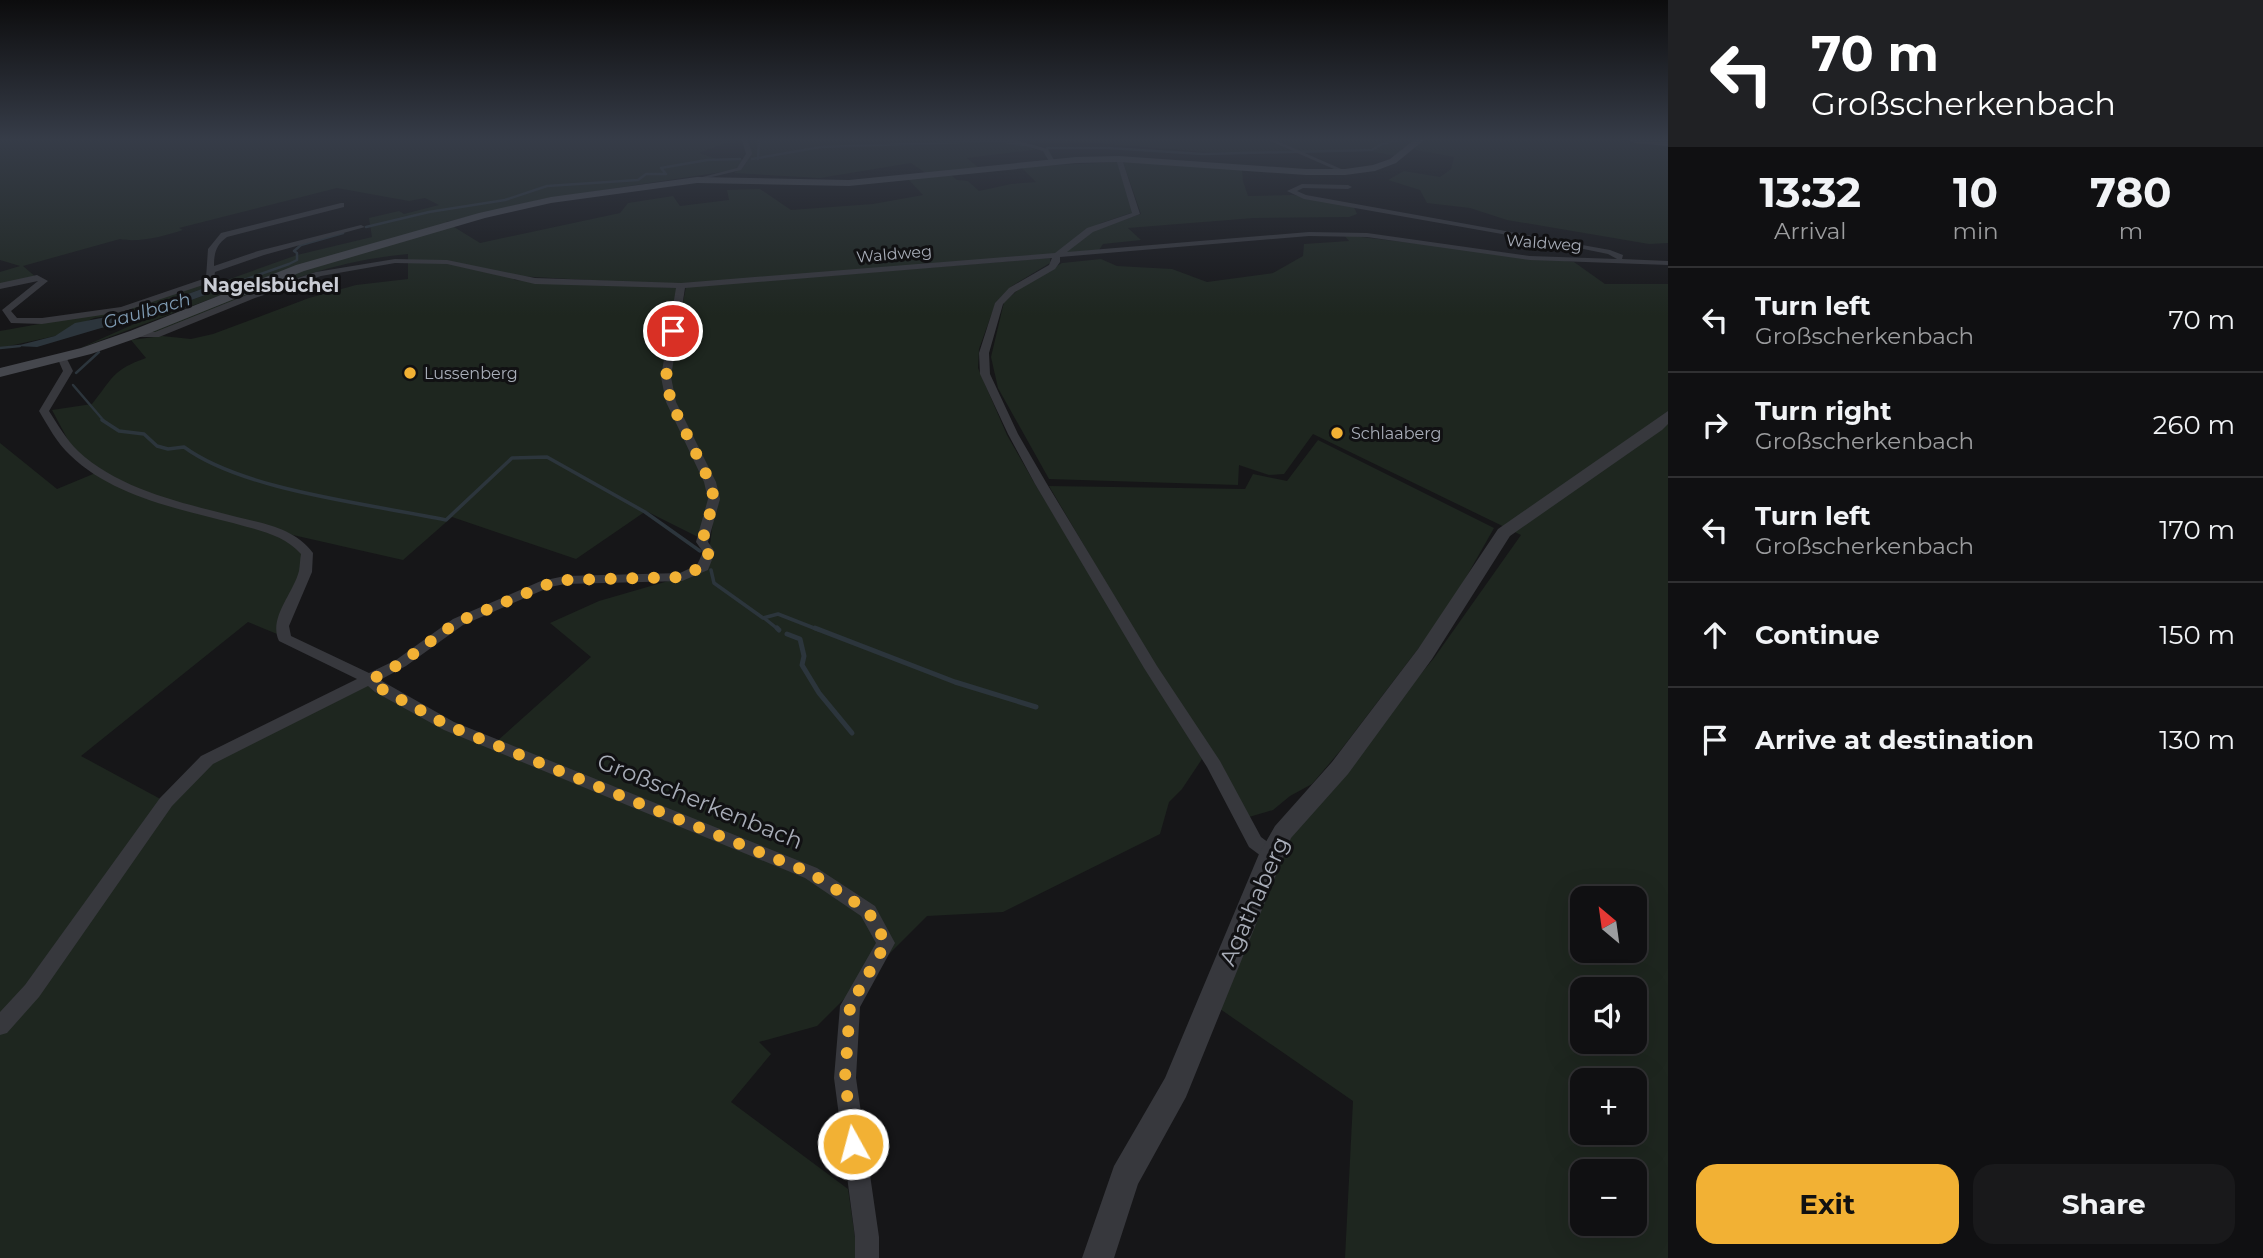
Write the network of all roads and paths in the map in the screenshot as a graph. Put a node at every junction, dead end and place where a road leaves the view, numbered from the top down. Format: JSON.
{"nodes":[{"id":1,"x":560,"y":199,"type":"edge"},
{"id":2,"x":1131,"y":199,"type":"edge"},
{"id":3,"x":1314,"y":199,"type":"edge"},
{"id":4,"x":341,"y":205,"type":"dead end"},
{"id":5,"x":361,"y":227,"type":"dead end"},
{"id":6,"x":1055,"y":256,"type":"junction"},
{"id":7,"x":1628,"y":262,"type":"junction"},
{"id":8,"x":1668,"y":263,"type":"edge"},
{"id":9,"x":211,"y":275,"type":"junction"},
{"id":10,"x":0,"y":286,"type":"edge"},
{"id":11,"x":681,"y":286,"type":"junction"},
{"id":12,"x":234,"y":287,"type":"junction"},
{"id":13,"x":3,"y":308,"type":"edge"},
{"id":14,"x":135,"y":334,"type":"junction"},
{"id":15,"x":62,"y":358,"type":"junction"},
{"id":16,"x":0,"y":373,"type":"edge"},
{"id":17,"x":1668,"y":415,"type":"edge"},
{"id":18,"x":371,"y":680,"type":"junction"},
{"id":19,"x":1271,"y":854,"type":"junction"},
{"id":20,"x":0,"y":1026,"type":"edge"},
{"id":21,"x":867,"y":1258,"type":"edge"},
{"id":22,"x":1098,"y":1258,"type":"edge"}],
"edges":[{"from":1,"to":12,"type":"main road"},
{"from":2,"to":6,"type":"street"},
{"from":3,"to":7,"type":"street"},
{"from":4,"to":9,"type":"street"},
{"from":5,"to":9,"type":"street"},
{"from":6,"to":7,"type":"street","name":"Waldweg"},
{"from":6,"to":11,"type":"street","name":"Waldweg"},
{"from":6,"to":19,"type":"street"},
{"from":7,"to":8,"type":"street","name":"Waldweg"},
{"from":9,"to":12,"type":"street"},
{"from":9,"to":13,"type":"street"},
{"from":10,"to":13,"type":"street"},
{"from":11,"to":14,"type":"street","name":"Waldweg"},
{"from":11,"to":18,"type":"street"},
{"from":12,"to":14,"type":"main road"},
{"from":14,"to":15,"type":"main road"},
{"from":15,"to":16,"type":"main road"},
{"from":15,"to":18,"type":"street","name":"Großscherkenbach"},
{"from":17,"to":19,"type":"street","name":"Agathaberg"},
{"from":18,"to":20,"type":"street"},
{"from":18,"to":21,"type":"street","name":"Großscherkenbach"},
{"from":19,"to":22,"type":"street","name":"Agathaberg"}]}
